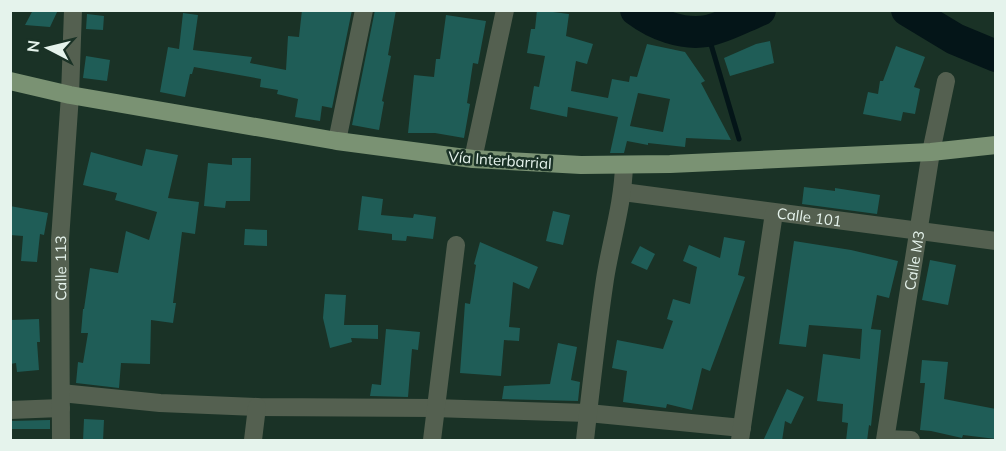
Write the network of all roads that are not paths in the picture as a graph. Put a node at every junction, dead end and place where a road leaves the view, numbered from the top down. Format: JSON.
{"nodes":[{"id":1,"x":73,"y":10,"type":"edge"},
{"id":2,"x":364,"y":10,"type":"edge"},
{"id":3,"x":505,"y":10,"type":"edge"},
{"id":4,"x":10,"y":81,"type":"edge"},
{"id":5,"x":946,"y":81,"type":"dead end"},
{"id":6,"x":70,"y":95,"type":"junction"},
{"id":7,"x":337,"y":141,"type":"junction"},
{"id":8,"x":996,"y":145,"type":"edge"},
{"id":9,"x":931,"y":152,"type":"junction"},
{"id":10,"x":474,"y":159,"type":"junction"},
{"id":11,"x":624,"y":165,"type":"junction"},
{"id":12,"x":623,"y":192,"type":"junction"},
{"id":13,"x":774,"y":213,"type":"junction"},
{"id":14,"x":920,"y":232,"type":"junction"},
{"id":15,"x":996,"y":241,"type":"edge"},
{"id":16,"x":456,"y":245,"type":"dead end"},
{"id":17,"x":61,"y":400,"type":"junction"},
{"id":18,"x":257,"y":407,"type":"junction"},
{"id":19,"x":434,"y":408,"type":"junction"},
{"id":20,"x":10,"y":410,"type":"edge"},
{"id":21,"x":588,"y":413,"type":"junction"},
{"id":22,"x":741,"y":434,"type":"edge"},
{"id":23,"x":885,"y":440,"type":"edge"},
{"id":24,"x":61,"y":441,"type":"edge"},
{"id":25,"x":253,"y":441,"type":"edge"},
{"id":26,"x":432,"y":441,"type":"edge"},
{"id":27,"x":585,"y":441,"type":"edge"},
{"id":28,"x":910,"y":441,"type":"edge"}],
"edges":[{"from":1,"to":6,"type":"street","name":"Calle 113"},
{"from":2,"to":7,"type":"street"},
{"from":3,"to":10,"type":"street"},
{"from":4,"to":6,"type":"main road","name":"Vía Interbarrial"},
{"from":5,"to":9,"type":"street","name":"Calle M3"},
{"from":6,"to":7,"type":"main road","name":"Vía Interbarrial"},
{"from":6,"to":17,"type":"street","name":"Calle 113"},
{"from":7,"to":10,"type":"main road","name":"Vía Interbarrial"},
{"from":8,"to":9,"type":"main road","name":"Vía Interbarrial"},
{"from":9,"to":11,"type":"main road","name":"Vía Interbarrial"},
{"from":9,"to":14,"type":"street","name":"Calle M3"},
{"from":10,"to":11,"type":"main road","name":"Vía Interbarrial"},
{"from":11,"to":12,"type":"street"},
{"from":12,"to":13,"type":"street","name":"Calle 101"},
{"from":12,"to":21,"type":"street"},
{"from":13,"to":14,"type":"street","name":"Calle 101"},
{"from":13,"to":22,"type":"street"},
{"from":14,"to":15,"type":"street","name":"Calle 101"},
{"from":14,"to":23,"type":"street","name":"Calle M3"},
{"from":16,"to":19,"type":"street"},
{"from":17,"to":18,"type":"street"},
{"from":17,"to":20,"type":"street"},
{"from":17,"to":24,"type":"street","name":"Calle 113"},
{"from":18,"to":19,"type":"street"},
{"from":18,"to":25,"type":"street"},
{"from":19,"to":21,"type":"street"},
{"from":19,"to":26,"type":"street"},
{"from":21,"to":22,"type":"street"},
{"from":21,"to":27,"type":"street"},
{"from":23,"to":28,"type":"street"}]}
